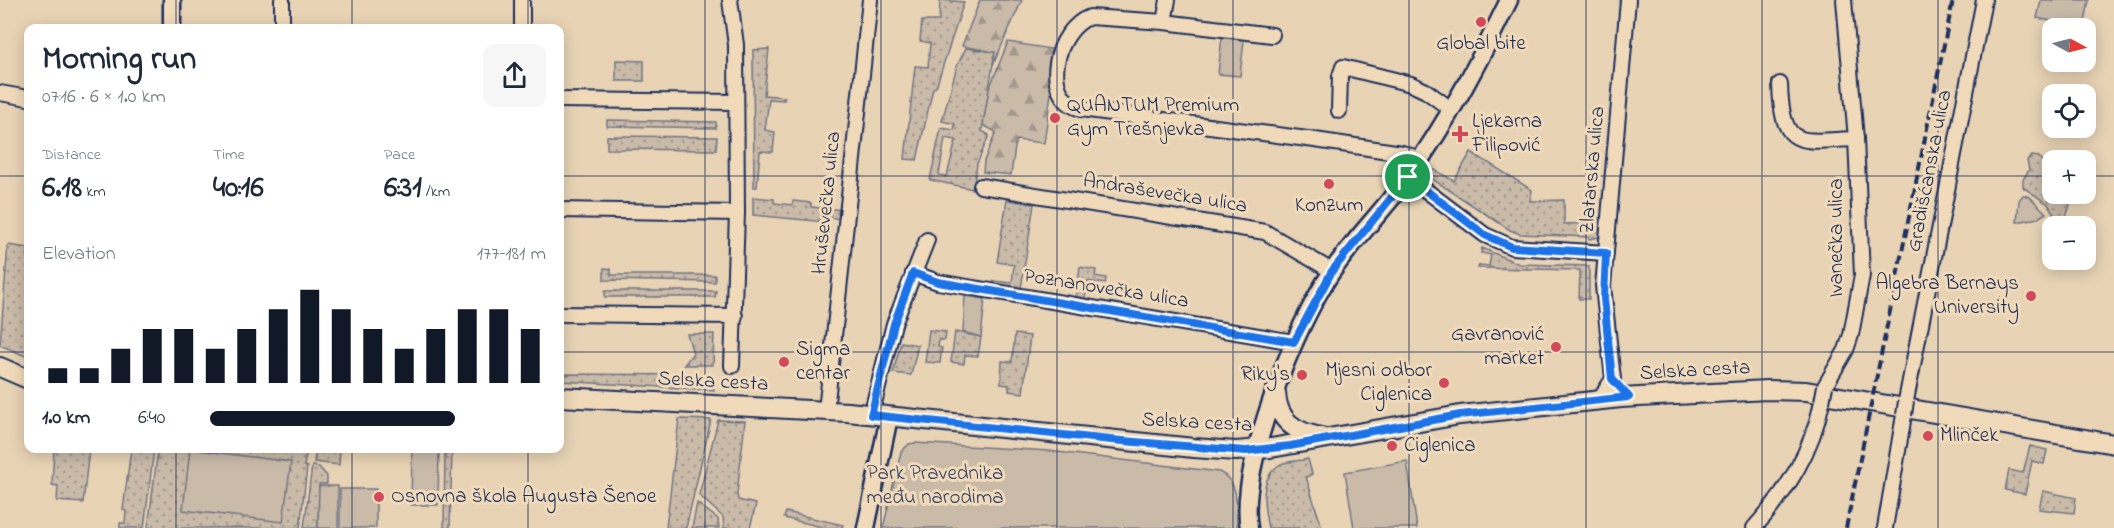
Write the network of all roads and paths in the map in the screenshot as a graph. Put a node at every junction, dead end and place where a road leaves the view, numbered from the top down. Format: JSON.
{"nodes":[{"id":1,"x":172,"y":0,"type":"edge"},
{"id":2,"x":282,"y":0,"type":"edge"},
{"id":3,"x":522,"y":0,"type":"edge"},
{"id":4,"x":730,"y":0,"type":"edge"},
{"id":5,"x":870,"y":0,"type":"edge"},
{"id":6,"x":1168,"y":0,"type":"edge"},
{"id":7,"x":1509,"y":0,"type":"edge"},
{"id":8,"x":1629,"y":0,"type":"edge"},
{"id":9,"x":1844,"y":0,"type":"edge"},
{"id":10,"x":1984,"y":0,"type":"edge"},
{"id":11,"x":1164,"y":22,"type":"junction"},
{"id":12,"x":172,"y":24,"type":"edge"},
{"id":13,"x":282,"y":24,"type":"edge"},
{"id":14,"x":522,"y":24,"type":"edge"},
{"id":15,"x":1272,"y":35,"type":"dead end"},
{"id":16,"x":1780,"y":84,"type":"dead end"},
{"id":17,"x":0,"y":93,"type":"edge"},
{"id":18,"x":24,"y":97,"type":"edge"},
{"id":19,"x":564,"y":100,"type":"edge"},
{"id":20,"x":736,"y":102,"type":"junction"},
{"id":21,"x":1452,"y":110,"type":"junction"},
{"id":22,"x":1339,"y":111,"type":"dead end"},
{"id":23,"x":1856,"y":140,"type":"junction"},
{"id":24,"x":1420,"y":159,"type":"junction"},
{"id":25,"x":1408,"y":177,"type":"junction"},
{"id":26,"x":981,"y":186,"type":"dead end"},
{"id":27,"x":564,"y":210,"type":"edge"},
{"id":28,"x":737,"y":213,"type":"junction"},
{"id":29,"x":927,"y":240,"type":"dead end"},
{"id":30,"x":1606,"y":253,"type":"junction"},
{"id":31,"x":1332,"y":271,"type":"junction"},
{"id":32,"x":913,"y":273,"type":"junction"},
{"id":33,"x":564,"y":314,"type":"edge"},
{"id":34,"x":735,"y":316,"type":"junction"},
{"id":35,"x":1294,"y":342,"type":"junction"},
{"id":36,"x":732,"y":366,"type":"dead end"},
{"id":37,"x":0,"y":367,"type":"edge"},
{"id":38,"x":24,"y":377,"type":"edge"},
{"id":39,"x":1612,"y":379,"type":"junction"},
{"id":40,"x":1276,"y":392,"type":"junction"},
{"id":41,"x":564,"y":397,"type":"edge"},
{"id":42,"x":1629,"y":397,"type":"junction"},
{"id":43,"x":1599,"y":400,"type":"junction"},
{"id":44,"x":826,"y":411,"type":"junction"},
{"id":45,"x":880,"y":416,"type":"junction"},
{"id":46,"x":1332,"y":439,"type":"junction"},
{"id":47,"x":2114,"y":444,"type":"edge"},
{"id":48,"x":1257,"y":450,"type":"junction"},
{"id":49,"x":866,"y":528,"type":"edge"},
{"id":50,"x":1249,"y":528,"type":"edge"},
{"id":51,"x":1755,"y":528,"type":"edge"},
{"id":52,"x":1885,"y":528,"type":"edge"}],
"edges":[{"from":1,"to":12,"type":"street"},
{"from":2,"to":13,"type":"street"},
{"from":3,"to":14,"type":"street"},
{"from":4,"to":20,"type":"street"},
{"from":5,"to":44,"type":"street","name":"Hruševečka ulica"},
{"from":6,"to":11,"type":"street"},
{"from":7,"to":21,"type":"street"},
{"from":8,"to":30,"type":"street","name":"Zlatarska ulica"},
{"from":9,"to":23,"type":"street","name":"Ivanečka ulica"},
{"from":10,"to":52,"type":"street","name":"Gradišćanska ulica","bridge":true},
{"from":11,"to":15,"type":"street"},
{"from":11,"to":24,"type":"street"},
{"from":16,"to":23,"type":"street"},
{"from":17,"to":18,"type":"street"},
{"from":19,"to":20,"type":"street"},
{"from":20,"to":28,"type":"street"},
{"from":21,"to":22,"type":"street"},
{"from":21,"to":24,"type":"street"},
{"from":23,"to":51,"type":"street","name":"Ivanečka ulica","bridge":true},
{"from":24,"to":25,"type":"street"},
{"from":25,"to":30,"type":"street"},
{"from":25,"to":31,"type":"street"},
{"from":26,"to":31,"type":"street","name":"Andraševečka ulica"},
{"from":27,"to":28,"type":"street"},
{"from":28,"to":34,"type":"street"},
{"from":29,"to":32,"type":"street"},
{"from":30,"to":39,"type":"street","name":"Zlatarska ulica"},
{"from":31,"to":35,"type":"street"},
{"from":32,"to":35,"type":"street","name":"Poznanovečka ulica"},
{"from":32,"to":45,"type":"street"},
{"from":33,"to":34,"type":"street"},
{"from":34,"to":36,"type":"street"},
{"from":35,"to":40,"type":"street"},
{"from":37,"to":38,"type":"main road"},
{"from":39,"to":42,"type":"street"},
{"from":39,"to":43,"type":"street"},
{"from":40,"to":46,"type":"main road"},
{"from":40,"to":48,"type":"street"},
{"from":41,"to":44,"type":"main road","name":"Selska cesta"},
{"from":42,"to":43,"type":"main road","name":"Selska cesta"},
{"from":42,"to":47,"type":"main road","name":"Selska cesta"},
{"from":43,"to":46,"type":"main road","name":"Selska cesta"},
{"from":44,"to":45,"type":"main road","name":"Selska cesta"},
{"from":45,"to":48,"type":"main road","name":"Selska cesta"},
{"from":45,"to":49,"type":"street"},
{"from":46,"to":48,"type":"main road","name":"Selska cesta"},
{"from":48,"to":50,"type":"street"}]}
